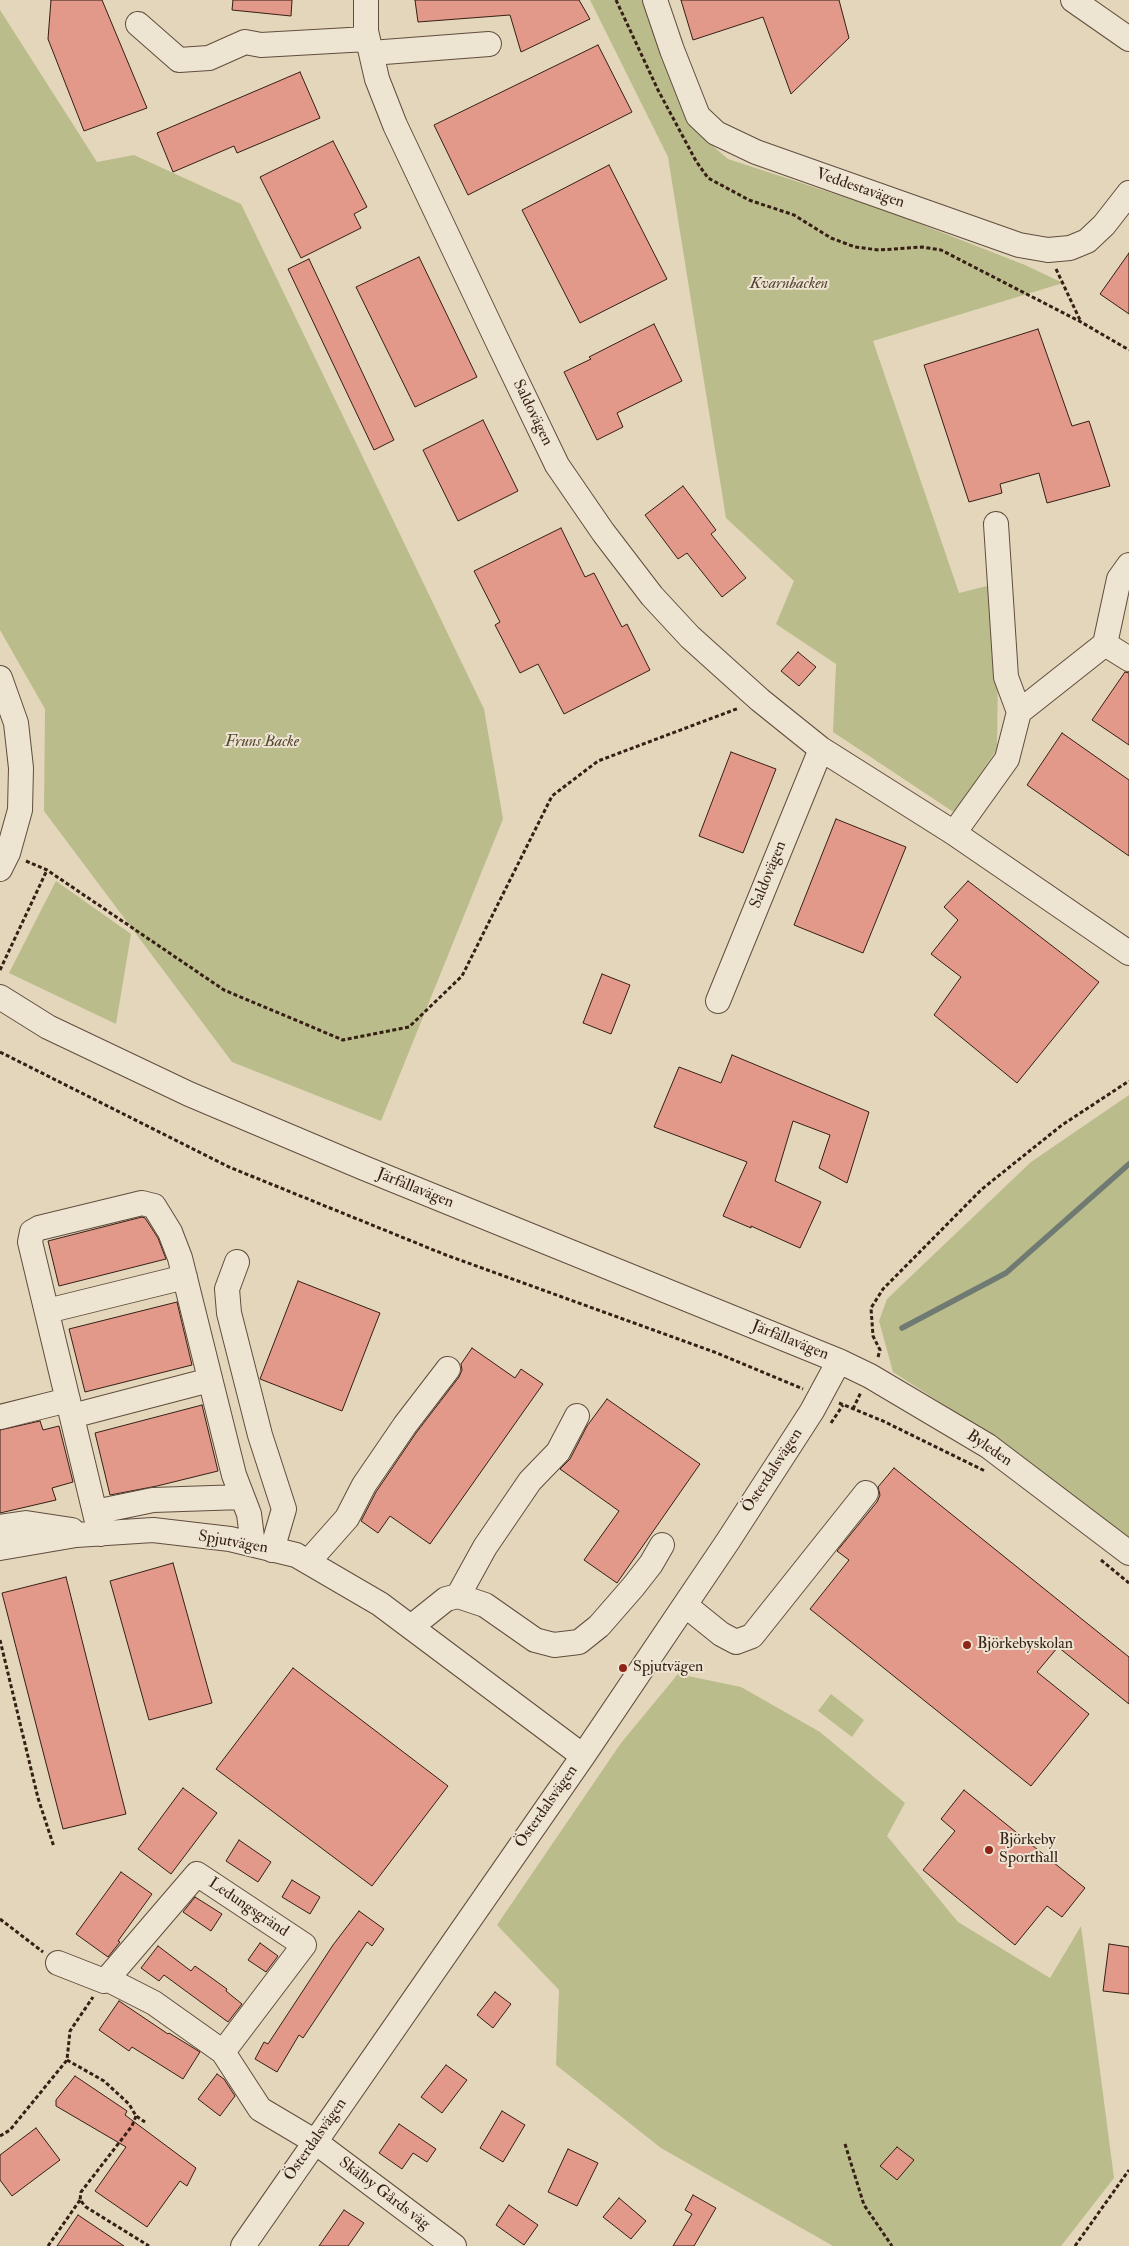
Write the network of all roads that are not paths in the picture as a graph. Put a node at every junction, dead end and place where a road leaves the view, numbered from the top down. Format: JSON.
{"nodes":[{"id":1,"x":366,"y":0,"type":"edge"},
{"id":2,"x":655,"y":0,"type":"edge"},
{"id":3,"x":1073,"y":0,"type":"edge"},
{"id":4,"x":138,"y":24,"type":"dead end"},
{"id":5,"x":1129,"y":39,"type":"edge"},
{"id":6,"x":489,"y":44,"type":"dead end"},
{"id":7,"x":369,"y":46,"type":"junction"},
{"id":8,"x":1129,"y":193,"type":"edge"},
{"id":9,"x":996,"y":524,"type":"dead end"},
{"id":10,"x":1129,"y":565,"type":"edge"},
{"id":11,"x":1105,"y":644,"type":"junction"},
{"id":12,"x":1129,"y":659,"type":"edge"},
{"id":13,"x":0,"y":678,"type":"edge"},
{"id":14,"x":1020,"y":712,"type":"junction"},
{"id":15,"x":8,"y":723,"type":"edge"},
{"id":16,"x":821,"y":749,"type":"junction"},
{"id":17,"x":954,"y":833,"type":"junction"},
{"id":18,"x":0,"y":870,"type":"edge"},
{"id":19,"x":1129,"y":953,"type":"edge"},
{"id":20,"x":0,"y":997,"type":"edge"},
{"id":21,"x":718,"y":1001,"type":"dead end"},
{"id":22,"x":237,"y":1262,"type":"dead end"},
{"id":23,"x":185,"y":1277,"type":"junction"},
{"id":24,"x":47,"y":1311,"type":"junction"},
{"id":25,"x":839,"y":1361,"type":"junction"},
{"id":26,"x":448,"y":1369,"type":"dead end"},
{"id":27,"x":210,"y":1380,"type":"junction"},
{"id":28,"x":70,"y":1408,"type":"junction"},
{"id":29,"x":577,"y":1416,"type":"dead end"},
{"id":30,"x":0,"y":1417,"type":"edge"},
{"id":31,"x":866,"y":1494,"type":"dead end"},
{"id":32,"x":242,"y":1497,"type":"junction"},
{"id":33,"x":97,"y":1523,"type":"junction"},
{"id":34,"x":0,"y":1527,"type":"edge"},
{"id":35,"x":76,"y":1535,"type":"junction"},
{"id":36,"x":662,"y":1545,"type":"dead end"},
{"id":37,"x":262,"y":1547,"type":"junction"},
{"id":38,"x":0,"y":1548,"type":"edge"},
{"id":39,"x":1129,"y":1554,"type":"edge"},
{"id":40,"x":308,"y":1562,"type":"junction"},
{"id":41,"x":458,"y":1596,"type":"junction"},
{"id":42,"x":685,"y":1605,"type":"junction"},
{"id":43,"x":410,"y":1627,"type":"junction"},
{"id":44,"x":583,"y":1756,"type":"junction"},
{"id":45,"x":58,"y":1963,"type":"road end"},
{"id":46,"x":106,"y":1980,"type":"junction"},
{"id":47,"x":223,"y":2052,"type":"junction"},
{"id":48,"x":314,"y":2142,"type":"junction"},
{"id":49,"x":243,"y":2246,"type":"edge"},
{"id":50,"x":454,"y":2246,"type":"edge"}],
"edges":[{"from":1,"to":7,"type":"street","name":"Saldovägen"},
{"from":2,"to":8,"type":"street","name":"Veddestavägen"},
{"from":3,"to":5,"type":"street"},
{"from":4,"to":7,"type":"street"},
{"from":6,"to":7,"type":"street"},
{"from":7,"to":16,"type":"street","name":"Saldovägen"},
{"from":9,"to":14,"type":"street"},
{"from":10,"to":11,"type":"street"},
{"from":11,"to":12,"type":"street"},
{"from":11,"to":14,"type":"street"},
{"from":13,"to":15,"type":"street"},
{"from":14,"to":17,"type":"street"},
{"from":15,"to":18,"type":"street"},
{"from":16,"to":17,"type":"street","name":"Saldovägen"},
{"from":16,"to":21,"type":"street","name":"Saldovägen"},
{"from":17,"to":19,"type":"street","name":"Saldovägen"},
{"from":20,"to":25,"type":"street","name":"Järfällavägen"},
{"from":22,"to":37,"type":"street"},
{"from":23,"to":24,"type":"street"},
{"from":23,"to":24,"type":"street"},
{"from":23,"to":27,"type":"street"},
{"from":24,"to":28,"type":"street"},
{"from":25,"to":39,"type":"street","name":"Byleden"},
{"from":25,"to":42,"type":"street","name":"Österdalsvägen"},
{"from":26,"to":40,"type":"street"},
{"from":27,"to":28,"type":"street"},
{"from":27,"to":32,"type":"street"},
{"from":28,"to":30,"type":"street"},
{"from":28,"to":33,"type":"street"},
{"from":29,"to":41,"type":"street"},
{"from":31,"to":42,"type":"street"},
{"from":32,"to":33,"type":"street"},
{"from":32,"to":37,"type":"street"},
{"from":33,"to":35,"type":"street","name":"Spjutvägen"},
{"from":33,"to":37,"type":"street","name":"Spjutvägen"},
{"from":34,"to":35,"type":"street"},
{"from":35,"to":38,"type":"street","name":"Spjutvägen"},
{"from":36,"to":41,"type":"street"},
{"from":37,"to":40,"type":"street","name":"Spjutvägen"},
{"from":40,"to":43,"type":"street","name":"Spjutvägen"},
{"from":41,"to":43,"type":"street"},
{"from":42,"to":44,"type":"street","name":"Österdalsvägen"},
{"from":43,"to":44,"type":"street","name":"Spjutvägen"},
{"from":44,"to":48,"type":"street","name":"Österdalsvägen"},
{"from":45,"to":46,"type":"street"},
{"from":46,"to":47,"type":"street"},
{"from":46,"to":47,"type":"street","name":"Ledungsgränd"},
{"from":47,"to":48,"type":"street","name":"Skälby Gårds väg"},
{"from":48,"to":49,"type":"street","name":"Österdalsvägen"},
{"from":48,"to":50,"type":"street","name":"Skälby Gårds väg"}]}
